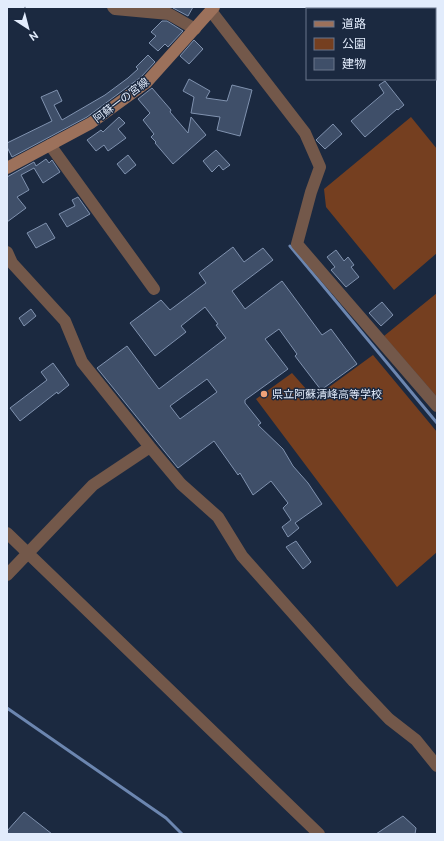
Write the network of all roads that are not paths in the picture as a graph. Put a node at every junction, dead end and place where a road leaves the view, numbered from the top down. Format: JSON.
{"nodes":[{"id":1,"x":113,"y":7,"type":"edge"},
{"id":2,"x":212,"y":9,"type":"edge"},
{"id":3,"x":195,"y":29,"type":"junction"},
{"id":4,"x":50,"y":145,"type":"junction"},
{"id":5,"x":7,"y":168,"type":"edge"},
{"id":6,"x":7,"y":252,"type":"edge"},
{"id":7,"x":154,"y":289,"type":"dead end"},
{"id":8,"x":437,"y":406,"type":"edge"},
{"id":9,"x":150,"y":447,"type":"junction"},
{"id":10,"x":7,"y":533,"type":"edge"},
{"id":11,"x":28,"y":553,"type":"junction"},
{"id":12,"x":7,"y":575,"type":"edge"},
{"id":13,"x":436,"y":761,"type":"edge"},
{"id":14,"x":319,"y":834,"type":"edge"}],
"edges":[{"from":1,"to":3,"type":"street"},
{"from":2,"to":3,"type":"main road","name":"阿蘇一の宮線"},
{"from":2,"to":8,"type":"street"},
{"from":3,"to":4,"type":"main road","name":"阿蘇一の宮線"},
{"from":4,"to":5,"type":"main road","name":"阿蘇一の宮線"},
{"from":4,"to":7,"type":"street"},
{"from":6,"to":9,"type":"street"},
{"from":9,"to":11,"type":"street"},
{"from":9,"to":13,"type":"street"},
{"from":10,"to":11,"type":"street"},
{"from":11,"to":12,"type":"street"},
{"from":11,"to":14,"type":"street"}]}
